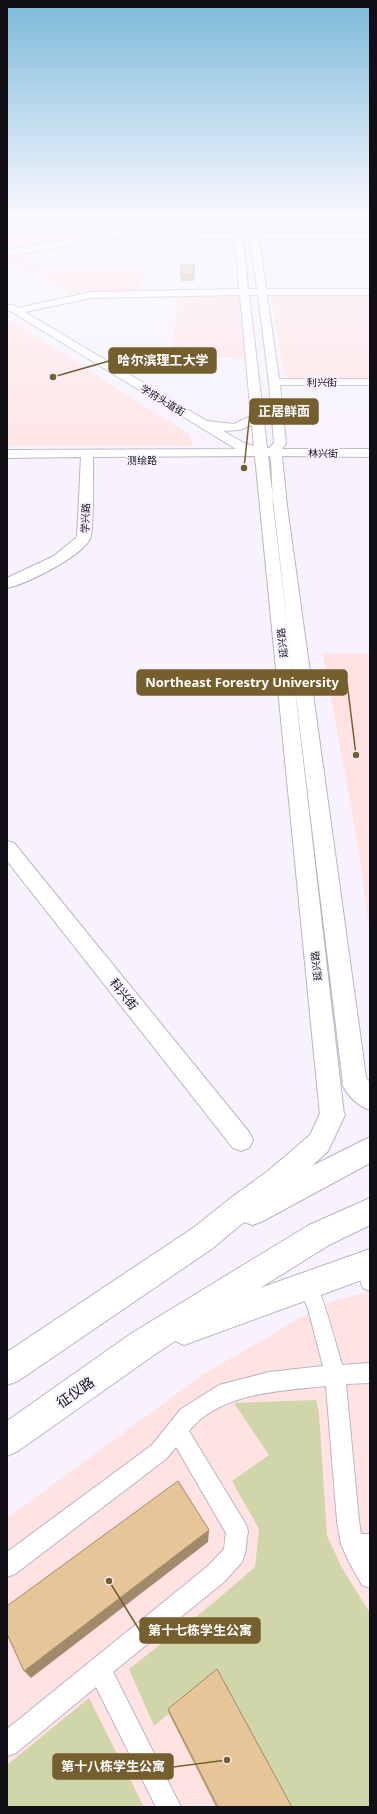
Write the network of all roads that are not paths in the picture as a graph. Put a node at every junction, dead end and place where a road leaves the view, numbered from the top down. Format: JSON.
{"nodes":[{"id":1,"x":37,"y":304,"type":"edge"},
{"id":2,"x":252,"y":304,"type":"edge"},
{"id":3,"x":253,"y":304,"type":"edge"},
{"id":4,"x":255,"y":304,"type":"edge"},
{"id":5,"x":10,"y":308,"type":"edge"},
{"id":6,"x":274,"y":382,"type":"junction"},
{"id":7,"x":370,"y":382,"type":"edge"},
{"id":8,"x":257,"y":417,"type":"junction"},
{"id":9,"x":194,"y":419,"type":"junction"},
{"id":10,"x":189,"y":453,"type":"junction"},
{"id":11,"x":370,"y":453,"type":"edge"},
{"id":12,"x":7,"y":454,"type":"edge"},
{"id":13,"x":270,"y":454,"type":"junction"},
{"id":14,"x":87,"y":457,"type":"junction"},
{"id":15,"x":370,"y":459,"type":"edge"},
{"id":16,"x":7,"y":460,"type":"edge"},
{"id":17,"x":7,"y":584,"type":"edge"},
{"id":18,"x":7,"y":848,"type":"edge"},
{"id":19,"x":362,"y":1091,"type":"edge"},
{"id":20,"x":332,"y":1115,"type":"joint"},
{"id":21,"x":241,"y":1140,"type":"dead end"},
{"id":22,"x":370,"y":1149,"type":"edge"},
{"id":23,"x":370,"y":1163,"type":"edge"},
{"id":24,"x":328,"y":1172,"type":"junction"},
{"id":25,"x":370,"y":1210,"type":"edge"},
{"id":26,"x":203,"y":1238,"type":"junction"},
{"id":27,"x":368,"y":1270,"type":"edge"},
{"id":28,"x":308,"y":1285,"type":"junction"},
{"id":29,"x":143,"y":1344,"type":"junction"},
{"id":30,"x":7,"y":1370,"type":"edge"},
{"id":31,"x":370,"y":1373,"type":"edge"},
{"id":32,"x":335,"y":1375,"type":"junction"},
{"id":33,"x":177,"y":1430,"type":"junction"},
{"id":34,"x":7,"y":1440,"type":"edge"},
{"id":35,"x":361,"y":1545,"type":"edge"},
{"id":36,"x":7,"y":1566,"type":"edge"},
{"id":37,"x":370,"y":1577,"type":"edge"},
{"id":38,"x":99,"y":1669,"type":"junction"},
{"id":39,"x":7,"y":1744,"type":"edge"},
{"id":40,"x":169,"y":1807,"type":"edge"}],
"edges":[{"from":1,"to":5,"type":"main road"},
{"from":2,"to":8,"type":"main road","name":"延兴路"},
{"from":3,"to":13,"type":"main road"},
{"from":4,"to":6,"type":"main road","name":"延兴路"},
{"from":5,"to":9,"type":"main road","name":"学府头道街"},
{"from":5,"to":10,"type":"main road","name":"学府头道街"},
{"from":6,"to":7,"type":"main road","name":"利兴街"},
{"from":6,"to":13,"type":"main road","name":"延兴路"},
{"from":8,"to":9,"type":"main road"},
{"from":8,"to":13,"type":"main road","name":"延兴路"},
{"from":9,"to":13,"type":"main road","name":"学府头道街"},
{"from":10,"to":13,"type":"main road","name":"测绘路"},
{"from":10,"to":14,"type":"main road","name":"测绘路"},
{"from":11,"to":13,"type":"main road","name":"林兴街"},
{"from":12,"to":14,"type":"main road","name":"测绘路"},
{"from":13,"to":14,"type":"main road","name":"测绘路"},
{"from":13,"to":15,"type":"main road","name":"林兴街"},
{"from":13,"to":19,"type":"main road","name":"延兴路"},
{"from":13,"to":20,"type":"main road","name":"延兴路"},
{"from":14,"to":16,"type":"main road","name":"测绘路"},
{"from":14,"to":17,"type":"main road","name":"学兴路"},
{"from":18,"to":21,"type":"main road","name":"科兴街"},
{"from":20,"to":26,"type":"main road"},
{"from":22,"to":24,"type":"main road"},
{"from":23,"to":24,"type":"main road"},
{"from":24,"to":26,"type":"main road"},
{"from":25,"to":29,"type":"main road"},
{"from":26,"to":30,"type":"main road"},
{"from":27,"to":28,"type":"main road"},
{"from":28,"to":29,"type":"main road"},
{"from":28,"to":32,"type":"street"},
{"from":29,"to":34,"type":"main road","name":"征仪路"},
{"from":31,"to":32,"type":"street"},
{"from":32,"to":33,"type":"street"},
{"from":32,"to":35,"type":"street"},
{"from":33,"to":36,"type":"street"},
{"from":33,"to":38,"type":"street"},
{"from":35,"to":37,"type":"street"},
{"from":38,"to":39,"type":"street"},
{"from":38,"to":40,"type":"street"}]}
